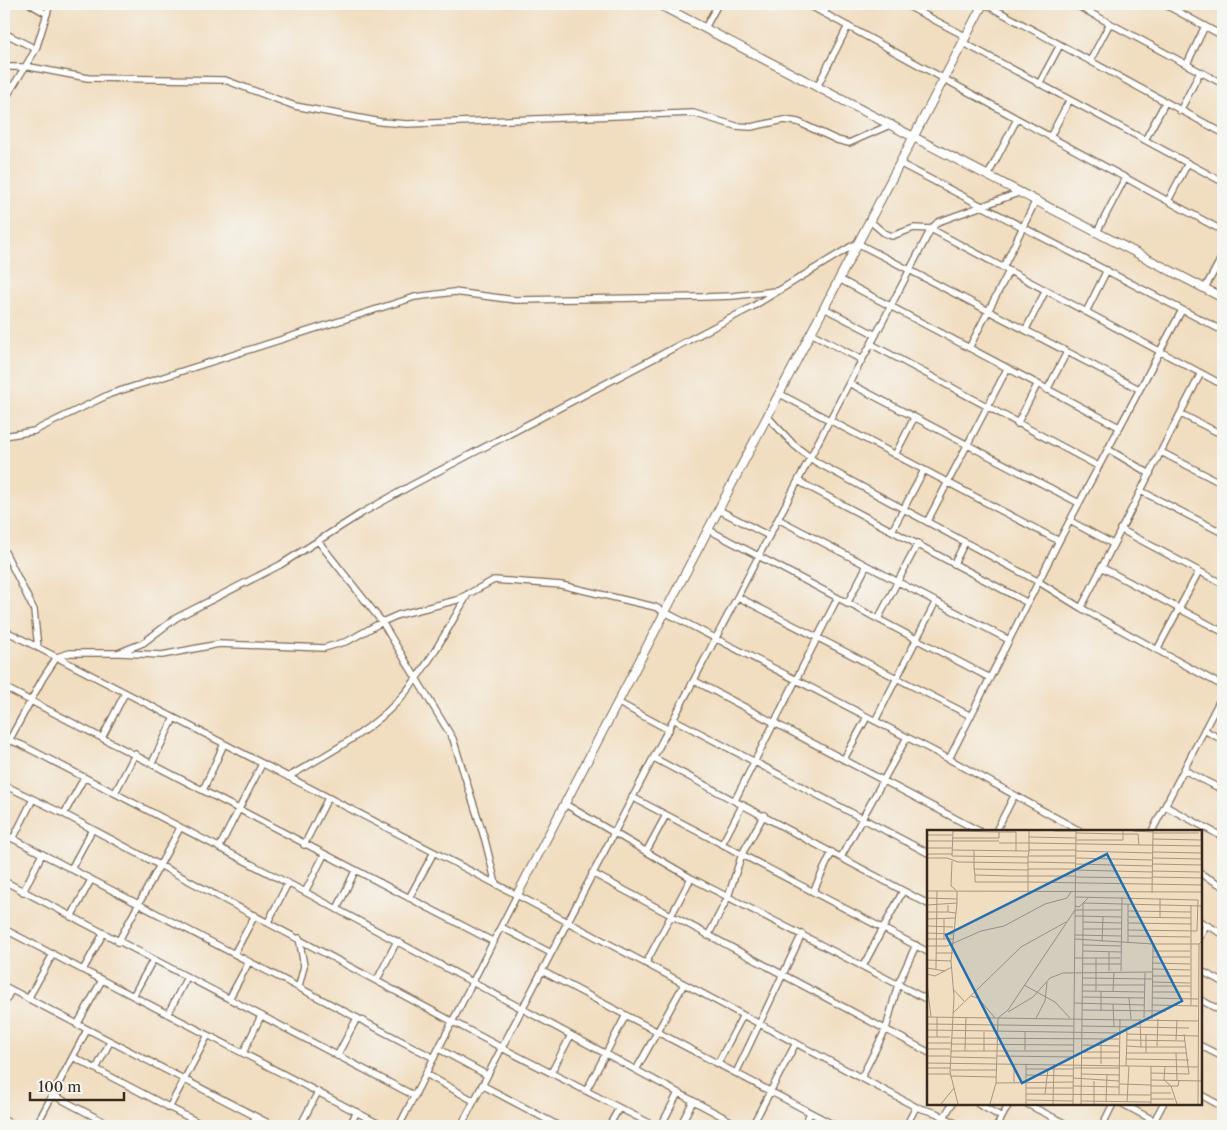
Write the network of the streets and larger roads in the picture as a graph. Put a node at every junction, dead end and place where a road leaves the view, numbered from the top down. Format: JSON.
{"nodes":[{"id":1,"x":30,"y":4,"type":"edge"},
{"id":2,"x":50,"y":4,"type":"edge"},
{"id":3,"x":658,"y":4,"type":"edge"},
{"id":4,"x":718,"y":4,"type":"edge"},
{"id":5,"x":807,"y":4,"type":"edge"},
{"id":6,"x":829,"y":4,"type":"edge"},
{"id":7,"x":904,"y":4,"type":"edge"},
{"id":8,"x":984,"y":4,"type":"edge"},
{"id":9,"x":1164,"y":4,"type":"edge"},
{"id":10,"x":1078,"y":5,"type":"edge"},
{"id":11,"x":824,"y":13,"type":"junction"},
{"id":12,"x":47,"y":14,"type":"junction"},
{"id":13,"x":1110,"y":23,"type":"junction"},
{"id":14,"x":848,"y":26,"type":"junction"},
{"id":15,"x":1205,"y":26,"type":"junction"},
{"id":16,"x":705,"y":28,"type":"junction"},
{"id":17,"x":4,"y":33,"type":"edge"},
{"id":18,"x":1223,"y":36,"type":"edge"},
{"id":19,"x":964,"y":39,"type":"junction"},
{"id":20,"x":1060,"y":45,"type":"junction"},
{"id":21,"x":36,"y":49,"type":"junction"},
{"id":22,"x":1090,"y":62,"type":"junction"},
{"id":23,"x":1187,"y":64,"type":"junction"},
{"id":24,"x":4,"y":67,"type":"edge"},
{"id":25,"x":25,"y":67,"type":"junction"},
{"id":26,"x":1200,"y":72,"type":"junction"},
{"id":27,"x":944,"y":78,"type":"junction"},
{"id":28,"x":1039,"y":84,"type":"junction"},
{"id":29,"x":1223,"y":84,"type":"edge"},
{"id":30,"x":817,"y":87,"type":"junction"},
{"id":31,"x":1069,"y":101,"type":"junction"},
{"id":32,"x":4,"y":102,"type":"edge"},
{"id":33,"x":1165,"y":102,"type":"junction"},
{"id":34,"x":1180,"y":111,"type":"junction"},
{"id":35,"x":1017,"y":119,"type":"junction"},
{"id":36,"x":892,"y":124,"type":"junction"},
{"id":37,"x":1223,"y":133,"type":"edge"},
{"id":38,"x":915,"y":136,"type":"junction"},
{"id":39,"x":1050,"y":137,"type":"junction"},
{"id":40,"x":1145,"y":140,"type":"junction"},
{"id":41,"x":901,"y":164,"type":"junction"},
{"id":42,"x":1188,"y":164,"type":"junction"},
{"id":43,"x":988,"y":175,"type":"junction"},
{"id":44,"x":1124,"y":178,"type":"junction"},
{"id":45,"x":1223,"y":182,"type":"edge"},
{"id":46,"x":1021,"y":192,"type":"junction"},
{"id":47,"x":1036,"y":200,"type":"junction"},
{"id":48,"x":1168,"y":201,"type":"junction"},
{"id":49,"x":980,"y":207,"type":"junction"},
{"id":50,"x":870,"y":221,"type":"junction"},
{"id":51,"x":1022,"y":228,"type":"junction"},
{"id":52,"x":931,"y":229,"type":"junction"},
{"id":53,"x":1223,"y":231,"type":"edge"},
{"id":54,"x":1097,"y":232,"type":"junction"},
{"id":55,"x":858,"y":244,"type":"junction"},
{"id":56,"x":1223,"y":255,"type":"edge"},
{"id":57,"x":1003,"y":268,"type":"junction"},
{"id":58,"x":910,"y":269,"type":"junction"},
{"id":59,"x":1107,"y":270,"type":"junction"},
{"id":60,"x":1009,"y":271,"type":"junction"},
{"id":61,"x":839,"y":279,"type":"junction"},
{"id":62,"x":1205,"y":288,"type":"junction"},
{"id":63,"x":779,"y":290,"type":"junction"},
{"id":64,"x":1046,"y":290,"type":"junction"},
{"id":65,"x":1223,"y":298,"type":"edge"},
{"id":66,"x":891,"y":307,"type":"junction"},
{"id":67,"x":824,"y":308,"type":"junction"},
{"id":68,"x":990,"y":310,"type":"junction"},
{"id":69,"x":1182,"y":310,"type":"junction"},
{"id":70,"x":1086,"y":312,"type":"junction"},
{"id":71,"x":1026,"y":329,"type":"junction"},
{"id":72,"x":1223,"y":331,"type":"edge"},
{"id":73,"x":811,"y":333,"type":"junction"},
{"id":74,"x":876,"y":335,"type":"junction"},
{"id":75,"x":871,"y":344,"type":"junction"},
{"id":76,"x":969,"y":348,"type":"junction"},
{"id":77,"x":1067,"y":352,"type":"junction"},
{"id":78,"x":1159,"y":352,"type":"junction"},
{"id":79,"x":862,"y":360,"type":"junction"},
{"id":80,"x":1007,"y":369,"type":"junction"},
{"id":81,"x":1202,"y":373,"type":"junction"},
{"id":82,"x":849,"y":383,"type":"junction"},
{"id":83,"x":1038,"y":385,"type":"junction"},
{"id":84,"x":1223,"y":385,"type":"edge"},
{"id":85,"x":1139,"y":389,"type":"junction"},
{"id":86,"x":1047,"y":390,"type":"junction"},
{"id":87,"x":780,"y":394,"type":"junction"},
{"id":88,"x":987,"y":408,"type":"junction"},
{"id":89,"x":1181,"y":414,"type":"junction"},
{"id":90,"x":768,"y":417,"type":"junction"},
{"id":91,"x":914,"y":418,"type":"junction"},
{"id":92,"x":830,"y":420,"type":"junction"},
{"id":93,"x":1017,"y":424,"type":"junction"},
{"id":94,"x":1119,"y":427,"type":"junction"},
{"id":95,"x":1223,"y":435,"type":"edge"},
{"id":96,"x":4,"y":436,"type":"edge"},
{"id":97,"x":967,"y":446,"type":"junction"},
{"id":98,"x":1108,"y":449,"type":"junction"},
{"id":99,"x":1161,"y":452,"type":"junction"},
{"id":100,"x":895,"y":454,"type":"junction"},
{"id":101,"x":810,"y":458,"type":"junction"},
{"id":102,"x":1098,"y":466,"type":"junction"},
{"id":103,"x":924,"y":470,"type":"junction"},
{"id":104,"x":1150,"y":474,"type":"junction"},
{"id":105,"x":798,"y":481,"type":"junction"},
{"id":106,"x":948,"y":482,"type":"junction"},
{"id":107,"x":1223,"y":484,"type":"edge"},
{"id":108,"x":1141,"y":490,"type":"junction"},
{"id":109,"x":1079,"y":503,"type":"junction"},
{"id":110,"x":903,"y":509,"type":"junction"},
{"id":111,"x":719,"y":510,"type":"junction"},
{"id":112,"x":778,"y":519,"type":"junction"},
{"id":113,"x":1070,"y":521,"type":"junction"},
{"id":114,"x":927,"y":522,"type":"junction"},
{"id":115,"x":1120,"y":529,"type":"junction"},
{"id":116,"x":709,"y":530,"type":"junction"},
{"id":117,"x":892,"y":530,"type":"junction"},
{"id":118,"x":1223,"y":533,"type":"edge"},
{"id":119,"x":769,"y":536,"type":"junction"},
{"id":120,"x":318,"y":541,"type":"junction"},
{"id":121,"x":1059,"y":541,"type":"junction"},
{"id":122,"x":965,"y":542,"type":"junction"},
{"id":123,"x":918,"y":543,"type":"junction"},
{"id":124,"x":1113,"y":544,"type":"junction"},
{"id":125,"x":4,"y":550,"type":"edge"},
{"id":126,"x":758,"y":558,"type":"junction"},
{"id":127,"x":955,"y":562,"type":"junction"},
{"id":128,"x":866,"y":567,"type":"junction"},
{"id":129,"x":1100,"y":567,"type":"junction"},
{"id":130,"x":1199,"y":571,"type":"junction"},
{"id":131,"x":896,"y":582,"type":"junction"},
{"id":132,"x":1039,"y":582,"type":"junction"},
{"id":133,"x":1223,"y":584,"type":"edge"},
{"id":134,"x":468,"y":594,"type":"junction"},
{"id":135,"x":738,"y":597,"type":"junction"},
{"id":136,"x":837,"y":599,"type":"junction"},
{"id":137,"x":935,"y":603,"type":"junction"},
{"id":138,"x":1028,"y":603,"type":"junction"},
{"id":139,"x":847,"y":604,"type":"junction"},
{"id":140,"x":1081,"y":608,"type":"junction"},
{"id":141,"x":1179,"y":608,"type":"junction"},
{"id":142,"x":666,"y":612,"type":"junction"},
{"id":143,"x":878,"y":619,"type":"junction"},
{"id":144,"x":382,"y":622,"type":"junction"},
{"id":145,"x":4,"y":630,"type":"edge"},
{"id":146,"x":1223,"y":632,"type":"edge"},
{"id":147,"x":816,"y":637,"type":"junction"},
{"id":148,"x":717,"y":640,"type":"junction"},
{"id":149,"x":916,"y":640,"type":"junction"},
{"id":150,"x":1010,"y":640,"type":"junction"},
{"id":151,"x":38,"y":648,"type":"junction"},
{"id":152,"x":1157,"y":650,"type":"junction"},
{"id":153,"x":118,"y":653,"type":"junction"},
{"id":154,"x":57,"y":657,"type":"junction"},
{"id":155,"x":417,"y":677,"type":"junction"},
{"id":156,"x":896,"y":678,"type":"junction"},
{"id":157,"x":990,"y":678,"type":"junction"},
{"id":158,"x":794,"y":680,"type":"junction"},
{"id":159,"x":695,"y":681,"type":"junction"},
{"id":160,"x":1223,"y":686,"type":"edge"},
{"id":161,"x":4,"y":687,"type":"edge"},
{"id":162,"x":125,"y":693,"type":"junction"},
{"id":163,"x":1223,"y":694,"type":"edge"},
{"id":164,"x":30,"y":700,"type":"junction"},
{"id":165,"x":619,"y":702,"type":"junction"},
{"id":166,"x":971,"y":716,"type":"junction"},
{"id":167,"x":867,"y":717,"type":"junction"},
{"id":168,"x":174,"y":718,"type":"junction"},
{"id":169,"x":675,"y":720,"type":"junction"},
{"id":170,"x":875,"y":721,"type":"junction"},
{"id":171,"x":773,"y":722,"type":"junction"},
{"id":172,"x":669,"y":730,"type":"junction"},
{"id":173,"x":1204,"y":730,"type":"junction"},
{"id":174,"x":102,"y":738,"type":"junction"},
{"id":175,"x":6,"y":739,"type":"edge"},
{"id":176,"x":906,"y":739,"type":"junction"},
{"id":177,"x":1223,"y":740,"type":"edge"},
{"id":178,"x":224,"y":744,"type":"junction"},
{"id":179,"x":4,"y":750,"type":"edge"},
{"id":180,"x":135,"y":754,"type":"junction"},
{"id":181,"x":654,"y":758,"type":"junction"},
{"id":182,"x":844,"y":759,"type":"junction"},
{"id":183,"x":949,"y":759,"type":"junction"},
{"id":184,"x":753,"y":762,"type":"junction"},
{"id":185,"x":152,"y":763,"type":"junction"},
{"id":186,"x":262,"y":764,"type":"junction"},
{"id":187,"x":1184,"y":770,"type":"junction"},
{"id":188,"x":84,"y":778,"type":"junction"},
{"id":189,"x":288,"y":778,"type":"junction"},
{"id":190,"x":883,"y":780,"type":"junction"},
{"id":191,"x":4,"y":785,"type":"edge"},
{"id":192,"x":203,"y":790,"type":"junction"},
{"id":193,"x":1223,"y":790,"type":"edge"},
{"id":194,"x":115,"y":793,"type":"junction"},
{"id":195,"x":1014,"y":796,"type":"junction"},
{"id":196,"x":632,"y":797,"type":"junction"},
{"id":197,"x":328,"y":798,"type":"junction"},
{"id":198,"x":33,"y":799,"type":"junction"},
{"id":199,"x":734,"y":800,"type":"junction"},
{"id":200,"x":565,"y":804,"type":"junction"},
{"id":201,"x":743,"y":804,"type":"junction"},
{"id":202,"x":1165,"y":806,"type":"junction"},
{"id":203,"x":239,"y":810,"type":"junction"},
{"id":204,"x":64,"y":814,"type":"junction"},
{"id":205,"x":666,"y":815,"type":"junction"},
{"id":206,"x":764,"y":815,"type":"junction"},
{"id":207,"x":861,"y":819,"type":"junction"},
{"id":208,"x":180,"y":828,"type":"junction"},
{"id":209,"x":92,"y":830,"type":"junction"},
{"id":210,"x":977,"y":830,"type":"edge"},
{"id":211,"x":997,"y":830,"type":"edge"},
{"id":212,"x":1078,"y":830,"type":"edge"},
{"id":213,"x":1153,"y":830,"type":"edge"},
{"id":214,"x":613,"y":833,"type":"junction"},
{"id":215,"x":4,"y":834,"type":"edge"},
{"id":216,"x":1223,"y":837,"type":"edge"},
{"id":217,"x":13,"y":839,"type":"junction"},
{"id":218,"x":304,"y":844,"type":"junction"},
{"id":219,"x":722,"y":844,"type":"junction"},
{"id":220,"x":219,"y":848,"type":"junction"},
{"id":221,"x":434,"y":852,"type":"junction"},
{"id":222,"x":646,"y":852,"type":"junction"},
{"id":223,"x":832,"y":852,"type":"junction"},
{"id":224,"x":927,"y":852,"type":"edge"},
{"id":225,"x":42,"y":854,"type":"junction"},
{"id":226,"x":742,"y":854,"type":"junction"},
{"id":227,"x":324,"y":855,"type":"junction"},
{"id":228,"x":840,"y":857,"type":"junction"},
{"id":229,"x":160,"y":865,"type":"junction"},
{"id":230,"x":71,"y":869,"type":"junction"},
{"id":231,"x":355,"y":871,"type":"junction"},
{"id":232,"x":592,"y":873,"type":"junction"},
{"id":233,"x":1202,"y":875,"type":"edge"},
{"id":234,"x":691,"y":878,"type":"junction"},
{"id":235,"x":91,"y":880,"type":"junction"},
{"id":236,"x":4,"y":881,"type":"edge"},
{"id":237,"x":288,"y":883,"type":"junction"},
{"id":238,"x":496,"y":884,"type":"junction"},
{"id":239,"x":1223,"y":886,"type":"edge"},
{"id":240,"x":903,"y":891,"type":"junction"},
{"id":241,"x":23,"y":892,"type":"junction"},
{"id":242,"x":305,"y":892,"type":"junction"},
{"id":243,"x":813,"y":892,"type":"junction"},
{"id":244,"x":518,"y":895,"type":"junction"},
{"id":245,"x":728,"y":897,"type":"junction"},
{"id":246,"x":409,"y":898,"type":"junction"},
{"id":247,"x":927,"y":903,"type":"edge"},
{"id":248,"x":138,"y":904,"type":"junction"},
{"id":249,"x":337,"y":909,"type":"junction"},
{"id":250,"x":255,"y":915,"type":"junction"},
{"id":251,"x":671,"y":916,"type":"junction"},
{"id":252,"x":71,"y":917,"type":"junction"},
{"id":253,"x":268,"y":922,"type":"junction"},
{"id":254,"x":567,"y":922,"type":"junction"},
{"id":255,"x":1204,"y":924,"type":"edge"},
{"id":256,"x":502,"y":927,"type":"junction"},
{"id":257,"x":883,"y":928,"type":"junction"},
{"id":258,"x":4,"y":929,"type":"edge"},
{"id":259,"x":103,"y":934,"type":"junction"},
{"id":260,"x":802,"y":934,"type":"junction"},
{"id":261,"x":1223,"y":934,"type":"edge"},
{"id":262,"x":708,"y":936,"type":"junction"},
{"id":263,"x":299,"y":938,"type":"junction"},
{"id":264,"x":397,"y":941,"type":"junction"},
{"id":265,"x":118,"y":942,"type":"junction"},
{"id":266,"x":494,"y":942,"type":"junction"},
{"id":267,"x":916,"y":946,"type":"junction"},
{"id":268,"x":927,"y":952,"type":"edge"},
{"id":269,"x":551,"y":953,"type":"junction"},
{"id":270,"x":53,"y":954,"type":"junction"},
{"id":271,"x":234,"y":954,"type":"junction"},
{"id":272,"x":153,"y":960,"type":"junction"},
{"id":273,"x":248,"y":962,"type":"junction"},
{"id":274,"x":646,"y":963,"type":"junction"},
{"id":275,"x":863,"y":966,"type":"junction"},
{"id":276,"x":83,"y":970,"type":"junction"},
{"id":277,"x":542,"y":971,"type":"junction"},
{"id":278,"x":1202,"y":972,"type":"edge"},
{"id":279,"x":782,"y":975,"type":"junction"},
{"id":280,"x":187,"y":977,"type":"junction"},
{"id":281,"x":102,"y":980,"type":"junction"},
{"id":282,"x":377,"y":980,"type":"junction"},
{"id":283,"x":473,"y":982,"type":"junction"},
{"id":284,"x":1223,"y":982,"type":"edge"},
{"id":285,"x":684,"y":984,"type":"junction"},
{"id":286,"x":898,"y":984,"type":"junction"},
{"id":287,"x":4,"y":986,"type":"edge"},
{"id":288,"x":299,"y":986,"type":"junction"},
{"id":289,"x":11,"y":990,"type":"junction"},
{"id":290,"x":133,"y":996,"type":"junction"},
{"id":291,"x":28,"y":999,"type":"junction"},
{"id":292,"x":230,"y":999,"type":"junction"},
{"id":293,"x":927,"y":999,"type":"edge"},
{"id":294,"x":1202,"y":1001,"type":"edge"},
{"id":295,"x":4,"y":1004,"type":"edge"},
{"id":296,"x":522,"y":1008,"type":"junction"},
{"id":297,"x":1223,"y":1012,"type":"edge"},
{"id":298,"x":168,"y":1014,"type":"junction"},
{"id":299,"x":626,"y":1014,"type":"junction"},
{"id":300,"x":743,"y":1015,"type":"junction"},
{"id":301,"x":261,"y":1016,"type":"junction"},
{"id":302,"x":357,"y":1018,"type":"junction"},
{"id":303,"x":453,"y":1021,"type":"junction"},
{"id":304,"x":77,"y":1025,"type":"junction"},
{"id":305,"x":760,"y":1025,"type":"junction"},
{"id":306,"x":886,"y":1029,"type":"junction"},
{"id":307,"x":87,"y":1030,"type":"junction"},
{"id":308,"x":657,"y":1031,"type":"junction"},
{"id":309,"x":208,"y":1035,"type":"junction"},
{"id":310,"x":571,"y":1035,"type":"junction"},
{"id":311,"x":110,"y":1042,"type":"junction"},
{"id":312,"x":796,"y":1043,"type":"junction"},
{"id":313,"x":1202,"y":1047,"type":"edge"},
{"id":314,"x":502,"y":1048,"type":"junction"},
{"id":315,"x":439,"y":1049,"type":"junction"},
{"id":316,"x":927,"y":1051,"type":"edge"},
{"id":317,"x":243,"y":1053,"type":"junction"},
{"id":318,"x":605,"y":1053,"type":"junction"},
{"id":319,"x":338,"y":1056,"type":"junction"},
{"id":320,"x":72,"y":1057,"type":"junction"},
{"id":321,"x":434,"y":1058,"type":"junction"},
{"id":322,"x":1223,"y":1058,"type":"edge"},
{"id":323,"x":718,"y":1063,"type":"junction"},
{"id":324,"x":96,"y":1069,"type":"junction"},
{"id":325,"x":636,"y":1070,"type":"junction"},
{"id":326,"x":551,"y":1073,"type":"junction"},
{"id":327,"x":736,"y":1073,"type":"junction"},
{"id":328,"x":426,"y":1074,"type":"junction"},
{"id":329,"x":487,"y":1075,"type":"junction"},
{"id":330,"x":861,"y":1078,"type":"junction"},
{"id":331,"x":184,"y":1080,"type":"junction"},
{"id":332,"x":482,"y":1085,"type":"junction"},
{"id":333,"x":586,"y":1091,"type":"junction"},
{"id":334,"x":318,"y":1092,"type":"junction"},
{"id":335,"x":771,"y":1092,"type":"junction"},
{"id":336,"x":678,"y":1093,"type":"junction"},
{"id":337,"x":53,"y":1095,"type":"junction"},
{"id":338,"x":415,"y":1096,"type":"junction"},
{"id":339,"x":1202,"y":1096,"type":"edge"},
{"id":340,"x":474,"y":1101,"type":"junction"},
{"id":341,"x":693,"y":1101,"type":"junction"},
{"id":342,"x":951,"y":1105,"type":"edge"},
{"id":343,"x":980,"y":1105,"type":"edge"},
{"id":344,"x":1008,"y":1105,"type":"edge"},
{"id":345,"x":1029,"y":1105,"type":"edge"},
{"id":346,"x":1112,"y":1105,"type":"edge"},
{"id":347,"x":1125,"y":1105,"type":"edge"},
{"id":348,"x":1162,"y":1105,"type":"edge"},
{"id":349,"x":916,"y":1107,"type":"junction"},
{"id":350,"x":1223,"y":1107,"type":"edge"},
{"id":351,"x":169,"y":1108,"type":"junction"},
{"id":352,"x":619,"y":1108,"type":"junction"},
{"id":353,"x":357,"y":1112,"type":"junction"},
{"id":354,"x":810,"y":1113,"type":"junction"},
{"id":355,"x":256,"y":1116,"type":"junction"},
{"id":356,"x":944,"y":1117,"type":"junction"},
{"id":357,"x":1002,"y":1117,"type":"junction"},
{"id":358,"x":4,"y":1120,"type":"edge"},
{"id":359,"x":1154,"y":1121,"type":"junction"},
{"id":360,"x":16,"y":1126,"type":"edge"},
{"id":361,"x":36,"y":1126,"type":"edge"},
{"id":362,"x":112,"y":1126,"type":"edge"},
{"id":363,"x":202,"y":1126,"type":"edge"},
{"id":364,"x":250,"y":1126,"type":"edge"},
{"id":365,"x":274,"y":1126,"type":"edge"},
{"id":366,"x":300,"y":1126,"type":"edge"},
{"id":367,"x":349,"y":1126,"type":"edge"},
{"id":368,"x":383,"y":1126,"type":"edge"},
{"id":369,"x":399,"y":1126,"type":"edge"},
{"id":370,"x":462,"y":1126,"type":"edge"},
{"id":371,"x":559,"y":1126,"type":"edge"},
{"id":372,"x":609,"y":1126,"type":"edge"},
{"id":373,"x":655,"y":1126,"type":"edge"},
{"id":374,"x":661,"y":1126,"type":"edge"},
{"id":375,"x":680,"y":1126,"type":"edge"},
{"id":376,"x":740,"y":1126,"type":"edge"},
{"id":377,"x":752,"y":1126,"type":"edge"},
{"id":378,"x":804,"y":1126,"type":"edge"},
{"id":379,"x":836,"y":1126,"type":"edge"},
{"id":380,"x":906,"y":1126,"type":"edge"},
{"id":381,"x":961,"y":1126,"type":"edge"},
{"id":382,"x":997,"y":1126,"type":"edge"},
{"id":383,"x":1070,"y":1126,"type":"edge"},
{"id":384,"x":1102,"y":1126,"type":"edge"},
{"id":385,"x":1164,"y":1126,"type":"edge"}],
"edges":[{"from":1,"to":12,"type":"street"},
{"from":2,"to":12,"type":"street"},
{"from":3,"to":16,"type":"street"},
{"from":4,"to":16,"type":"street"},
{"from":5,"to":11,"type":"street"},
{"from":6,"to":11,"type":"street"},
{"from":7,"to":19,"type":"street"},
{"from":8,"to":19,"type":"street"},
{"from":8,"to":20,"type":"street"},
{"from":9,"to":15,"type":"street"},
{"from":10,"to":13,"type":"street"},
{"from":11,"to":14,"type":"street"},
{"from":12,"to":21,"type":"street"},
{"from":13,"to":22,"type":"street"},
{"from":13,"to":23,"type":"street"},
{"from":14,"to":27,"type":"street"},
{"from":14,"to":30,"type":"street"},
{"from":15,"to":18,"type":"street"},
{"from":15,"to":23,"type":"street"},
{"from":16,"to":30,"type":"street"},
{"from":17,"to":21,"type":"street"},
{"from":19,"to":27,"type":"street"},
{"from":19,"to":28,"type":"street"},
{"from":20,"to":22,"type":"street"},
{"from":20,"to":28,"type":"street"},
{"from":21,"to":25,"type":"street"},
{"from":22,"to":33,"type":"street"},
{"from":23,"to":26,"type":"street"},
{"from":24,"to":25,"type":"street"},
{"from":25,"to":32,"type":"street"},
{"from":25,"to":36,"type":"street"},
{"from":26,"to":29,"type":"street"},
{"from":26,"to":34,"type":"street"},
{"from":27,"to":35,"type":"street"},
{"from":27,"to":38,"type":"street"},
{"from":28,"to":31,"type":"street"},
{"from":30,"to":36,"type":"street"},
{"from":31,"to":39,"type":"street"},
{"from":31,"to":40,"type":"street"},
{"from":33,"to":34,"type":"street"},
{"from":33,"to":40,"type":"street"},
{"from":34,"to":37,"type":"street"},
{"from":35,"to":39,"type":"street"},
{"from":35,"to":43,"type":"street"},
{"from":36,"to":38,"type":"street"},
{"from":38,"to":41,"type":"street"},
{"from":38,"to":43,"type":"street"},
{"from":39,"to":44,"type":"street"},
{"from":40,"to":42,"type":"street"},
{"from":41,"to":49,"type":"street"},
{"from":41,"to":50,"type":"street"},
{"from":42,"to":45,"type":"street"},
{"from":42,"to":48,"type":"street"},
{"from":43,"to":46,"type":"street"},
{"from":44,"to":48,"type":"street"},
{"from":44,"to":54,"type":"street"},
{"from":46,"to":47,"type":"street"},
{"from":46,"to":49,"type":"street"},
{"from":47,"to":51,"type":"street"},
{"from":47,"to":54,"type":"street"},
{"from":48,"to":53,"type":"street"},
{"from":49,"to":51,"type":"street"},
{"from":49,"to":52,"type":"street"},
{"from":50,"to":52,"type":"street"},
{"from":50,"to":55,"type":"street"},
{"from":51,"to":57,"type":"street"},
{"from":51,"to":59,"type":"street"},
{"from":52,"to":57,"type":"street"},
{"from":52,"to":58,"type":"street"},
{"from":54,"to":62,"type":"street"},
{"from":55,"to":58,"type":"street"},
{"from":55,"to":61,"type":"street"},
{"from":55,"to":63,"type":"street"},
{"from":56,"to":62,"type":"street"},
{"from":57,"to":60,"type":"street"},
{"from":58,"to":66,"type":"street"},
{"from":58,"to":68,"type":"street"},
{"from":59,"to":69,"type":"street"},
{"from":59,"to":70,"type":"street"},
{"from":60,"to":64,"type":"street"},
{"from":60,"to":68,"type":"street"},
{"from":61,"to":66,"type":"street"},
{"from":61,"to":67,"type":"street"},
{"from":62,"to":65,"type":"street"},
{"from":63,"to":96,"type":"street"},
{"from":63,"to":120,"type":"street"},
{"from":64,"to":70,"type":"street"},
{"from":64,"to":71,"type":"street"},
{"from":66,"to":74,"type":"street"},
{"from":66,"to":76,"type":"street"},
{"from":67,"to":73,"type":"street"},
{"from":67,"to":74,"type":"street"},
{"from":68,"to":71,"type":"street"},
{"from":68,"to":76,"type":"street"},
{"from":69,"to":72,"type":"street"},
{"from":69,"to":78,"type":"street"},
{"from":70,"to":78,"type":"street"},
{"from":71,"to":77,"type":"street"},
{"from":73,"to":79,"type":"street"},
{"from":73,"to":87,"type":"street"},
{"from":74,"to":75,"type":"street"},
{"from":75,"to":79,"type":"street"},
{"from":75,"to":88,"type":"street"},
{"from":76,"to":80,"type":"street"},
{"from":77,"to":85,"type":"street"},
{"from":77,"to":86,"type":"street"},
{"from":78,"to":81,"type":"street"},
{"from":78,"to":85,"type":"street"},
{"from":79,"to":82,"type":"street"},
{"from":80,"to":83,"type":"street"},
{"from":80,"to":88,"type":"street"},
{"from":81,"to":84,"type":"street"},
{"from":81,"to":89,"type":"street"},
{"from":82,"to":91,"type":"street"},
{"from":82,"to":92,"type":"street"},
{"from":83,"to":86,"type":"street"},
{"from":83,"to":93,"type":"street"},
{"from":85,"to":94,"type":"street"},
{"from":86,"to":94,"type":"street"},
{"from":87,"to":90,"type":"street"},
{"from":87,"to":92,"type":"street"},
{"from":88,"to":93,"type":"street"},
{"from":88,"to":97,"type":"street"},
{"from":89,"to":95,"type":"street"},
{"from":89,"to":99,"type":"street"},
{"from":90,"to":101,"type":"street"},
{"from":90,"to":111,"type":"street"},
{"from":91,"to":97,"type":"street"},
{"from":91,"to":100,"type":"street"},
{"from":92,"to":100,"type":"street"},
{"from":92,"to":101,"type":"street"},
{"from":93,"to":102,"type":"street"},
{"from":94,"to":98,"type":"street"},
{"from":97,"to":106,"type":"street"},
{"from":97,"to":109,"type":"street"},
{"from":98,"to":102,"type":"street"},
{"from":98,"to":104,"type":"street"},
{"from":99,"to":104,"type":"street"},
{"from":99,"to":107,"type":"street"},
{"from":100,"to":103,"type":"street"},
{"from":101,"to":105,"type":"street"},
{"from":101,"to":110,"type":"street"},
{"from":102,"to":109,"type":"street"},
{"from":103,"to":106,"type":"street"},
{"from":103,"to":110,"type":"street"},
{"from":104,"to":108,"type":"street"},
{"from":105,"to":112,"type":"street"},
{"from":105,"to":117,"type":"street"},
{"from":106,"to":114,"type":"street"},
{"from":106,"to":121,"type":"street"},
{"from":108,"to":115,"type":"street"},
{"from":108,"to":118,"type":"street"},
{"from":109,"to":113,"type":"street"},
{"from":110,"to":114,"type":"street"},
{"from":110,"to":117,"type":"street"},
{"from":111,"to":116,"type":"street"},
{"from":111,"to":119,"type":"street"},
{"from":112,"to":119,"type":"street"},
{"from":112,"to":128,"type":"street"},
{"from":113,"to":121,"type":"street"},
{"from":113,"to":124,"type":"street"},
{"from":114,"to":122,"type":"street"},
{"from":115,"to":124,"type":"street"},
{"from":115,"to":130,"type":"street"},
{"from":116,"to":126,"type":"street"},
{"from":116,"to":142,"type":"street"},
{"from":117,"to":123,"type":"street"},
{"from":119,"to":126,"type":"street"},
{"from":120,"to":144,"type":"street"},
{"from":120,"to":153,"type":"street"},
{"from":121,"to":132,"type":"street"},
{"from":122,"to":127,"type":"street"},
{"from":122,"to":132,"type":"street"},
{"from":123,"to":127,"type":"street"},
{"from":123,"to":131,"type":"street"},
{"from":124,"to":129,"type":"street"},
{"from":125,"to":151,"type":"street"},
{"from":126,"to":135,"type":"street"},
{"from":126,"to":136,"type":"street"},
{"from":127,"to":138,"type":"street"},
{"from":128,"to":131,"type":"street"},
{"from":128,"to":139,"type":"street"},
{"from":129,"to":140,"type":"street"},
{"from":129,"to":141,"type":"street"},
{"from":130,"to":133,"type":"street"},
{"from":130,"to":141,"type":"street"},
{"from":131,"to":137,"type":"street"},
{"from":131,"to":143,"type":"street"},
{"from":132,"to":138,"type":"street"},
{"from":132,"to":140,"type":"street"},
{"from":134,"to":142,"type":"street"},
{"from":134,"to":144,"type":"street"},
{"from":134,"to":155,"type":"street"},
{"from":135,"to":147,"type":"street"},
{"from":135,"to":148,"type":"street"},
{"from":136,"to":139,"type":"street"},
{"from":136,"to":147,"type":"street"},
{"from":137,"to":149,"type":"street"},
{"from":137,"to":150,"type":"street"},
{"from":138,"to":150,"type":"street"},
{"from":139,"to":143,"type":"street"},
{"from":140,"to":152,"type":"street"},
{"from":141,"to":146,"type":"street"},
{"from":141,"to":152,"type":"street"},
{"from":142,"to":148,"type":"street"},
{"from":142,"to":165,"type":"street"},
{"from":143,"to":149,"type":"street"},
{"from":144,"to":153,"type":"street"},
{"from":144,"to":155,"type":"street"},
{"from":145,"to":151,"type":"street"},
{"from":147,"to":156,"type":"street"},
{"from":147,"to":158,"type":"street"},
{"from":148,"to":158,"type":"street"},
{"from":148,"to":159,"type":"street"},
{"from":149,"to":156,"type":"street"},
{"from":149,"to":157,"type":"street"},
{"from":150,"to":157,"type":"street"},
{"from":151,"to":154,"type":"street"},
{"from":152,"to":160,"type":"street"},
{"from":153,"to":154,"type":"street"},
{"from":154,"to":162,"type":"street"},
{"from":154,"to":164,"type":"street"},
{"from":155,"to":189,"type":"street"},
{"from":155,"to":238,"type":"street"},
{"from":156,"to":166,"type":"street"},
{"from":156,"to":170,"type":"street"},
{"from":157,"to":166,"type":"street"},
{"from":158,"to":167,"type":"street"},
{"from":158,"to":171,"type":"street"},
{"from":159,"to":169,"type":"street"},
{"from":159,"to":171,"type":"street"},
{"from":161,"to":164,"type":"street"},
{"from":162,"to":168,"type":"street"},
{"from":162,"to":174,"type":"street"},
{"from":163,"to":173,"type":"street"},
{"from":164,"to":174,"type":"street"},
{"from":164,"to":175,"type":"street"},
{"from":165,"to":172,"type":"street"},
{"from":165,"to":200,"type":"street"},
{"from":166,"to":183,"type":"street"},
{"from":167,"to":170,"type":"street"},
{"from":167,"to":182,"type":"street"},
{"from":168,"to":178,"type":"street"},
{"from":168,"to":185,"type":"street"},
{"from":169,"to":172,"type":"street"},
{"from":169,"to":184,"type":"street"},
{"from":170,"to":176,"type":"street"},
{"from":171,"to":182,"type":"street"},
{"from":171,"to":184,"type":"street"},
{"from":172,"to":181,"type":"street"},
{"from":173,"to":177,"type":"street"},
{"from":173,"to":187,"type":"street"},
{"from":174,"to":180,"type":"street"},
{"from":175,"to":179,"type":"street"},
{"from":175,"to":188,"type":"street"},
{"from":176,"to":183,"type":"street"},
{"from":176,"to":190,"type":"street"},
{"from":178,"to":186,"type":"street"},
{"from":178,"to":192,"type":"street"},
{"from":180,"to":185,"type":"street"},
{"from":180,"to":194,"type":"street"},
{"from":181,"to":196,"type":"street"},
{"from":181,"to":199,"type":"street"},
{"from":182,"to":190,"type":"street"},
{"from":183,"to":195,"type":"street"},
{"from":184,"to":199,"type":"street"},
{"from":184,"to":207,"type":"street"},
{"from":185,"to":192,"type":"street"},
{"from":186,"to":189,"type":"street"},
{"from":186,"to":203,"type":"street"},
{"from":187,"to":193,"type":"street"},
{"from":187,"to":202,"type":"street"},
{"from":188,"to":194,"type":"street"},
{"from":188,"to":204,"type":"street"},
{"from":189,"to":197,"type":"street"},
{"from":190,"to":207,"type":"street"},
{"from":190,"to":210,"type":"street"},
{"from":191,"to":198,"type":"street"},
{"from":192,"to":203,"type":"street"},
{"from":194,"to":208,"type":"street"},
{"from":195,"to":211,"type":"street"},
{"from":195,"to":212,"type":"street"},
{"from":196,"to":205,"type":"street"},
{"from":196,"to":214,"type":"street"},
{"from":197,"to":218,"type":"street"},
{"from":197,"to":221,"type":"street"},
{"from":198,"to":204,"type":"street"},
{"from":198,"to":217,"type":"street"},
{"from":199,"to":201,"type":"street"},
{"from":200,"to":214,"type":"street"},
{"from":200,"to":244,"type":"street"},
{"from":201,"to":206,"type":"street"},
{"from":201,"to":219,"type":"street"},
{"from":202,"to":213,"type":"street"},
{"from":202,"to":216,"type":"street"},
{"from":203,"to":218,"type":"street"},
{"from":203,"to":220,"type":"street"},
{"from":204,"to":209,"type":"street"},
{"from":205,"to":219,"type":"street"},
{"from":205,"to":222,"type":"street"},
{"from":206,"to":223,"type":"street"},
{"from":206,"to":226,"type":"street"},
{"from":207,"to":224,"type":"street"},
{"from":207,"to":228,"type":"street"},
{"from":208,"to":220,"type":"street"},
{"from":208,"to":229,"type":"street"},
{"from":209,"to":229,"type":"street"},
{"from":209,"to":230,"type":"street"},
{"from":214,"to":222,"type":"street"},
{"from":214,"to":232,"type":"street"},
{"from":215,"to":217,"type":"street"},
{"from":217,"to":225,"type":"street"},
{"from":218,"to":227,"type":"street"},
{"from":219,"to":226,"type":"street"},
{"from":220,"to":237,"type":"street"},
{"from":221,"to":238,"type":"street"},
{"from":221,"to":246,"type":"street"},
{"from":222,"to":234,"type":"street"},
{"from":223,"to":228,"type":"street"},
{"from":223,"to":243,"type":"street"},
{"from":225,"to":230,"type":"street"},
{"from":225,"to":241,"type":"street"},
{"from":226,"to":243,"type":"street"},
{"from":226,"to":245,"type":"street"},
{"from":227,"to":231,"type":"street"},
{"from":227,"to":242,"type":"street"},
{"from":228,"to":240,"type":"street"},
{"from":229,"to":248,"type":"street"},
{"from":229,"to":250,"type":"street"},
{"from":230,"to":235,"type":"street"},
{"from":231,"to":246,"type":"street"},
{"from":231,"to":249,"type":"street"},
{"from":232,"to":251,"type":"street"},
{"from":232,"to":254,"type":"street"},
{"from":233,"to":239,"type":"street"},
{"from":234,"to":245,"type":"street"},
{"from":234,"to":251,"type":"street"},
{"from":235,"to":248,"type":"street"},
{"from":235,"to":252,"type":"street"},
{"from":236,"to":241,"type":"street"},
{"from":237,"to":242,"type":"street"},
{"from":237,"to":253,"type":"street"},
{"from":238,"to":244,"type":"street"},
{"from":240,"to":247,"type":"street"},
{"from":240,"to":257,"type":"street"},
{"from":241,"to":252,"type":"street"},
{"from":242,"to":249,"type":"street"},
{"from":243,"to":257,"type":"street"},
{"from":244,"to":254,"type":"street"},
{"from":244,"to":256,"type":"street"},
{"from":245,"to":260,"type":"street"},
{"from":245,"to":262,"type":"street"},
{"from":246,"to":266,"type":"street"},
{"from":248,"to":265,"type":"street"},
{"from":248,"to":271,"type":"street"},
{"from":249,"to":264,"type":"street"},
{"from":250,"to":253,"type":"street"},
{"from":250,"to":271,"type":"street"},
{"from":251,"to":262,"type":"street"},
{"from":251,"to":274,"type":"street"},
{"from":252,"to":259,"type":"street"},
{"from":253,"to":263,"type":"street"},
{"from":254,"to":269,"type":"street"},
{"from":254,"to":274,"type":"street"},
{"from":255,"to":261,"type":"street"},
{"from":256,"to":266,"type":"street"},
{"from":256,"to":269,"type":"street"},
{"from":257,"to":267,"type":"street"},
{"from":257,"to":275,"type":"street"},
{"from":258,"to":270,"type":"street"},
{"from":259,"to":265,"type":"street"},
{"from":259,"to":276,"type":"street"},
{"from":260,"to":275,"type":"street"},
{"from":260,"to":279,"type":"street"},
{"from":262,"to":279,"type":"street"},
{"from":263,"to":282,"type":"street"},
{"from":263,"to":288,"type":"street"},
{"from":264,"to":282,"type":"street"},
{"from":264,"to":283,"type":"street"},
{"from":265,"to":272,"type":"street"},
{"from":266,"to":283,"type":"street"},
{"from":267,"to":268,"type":"street"},
{"from":267,"to":286,"type":"street"},
{"from":269,"to":277,"type":"street"},
{"from":270,"to":276,"type":"street"},
{"from":270,"to":291,"type":"street"},
{"from":271,"to":273,"type":"street"},
{"from":272,"to":280,"type":"street"},
{"from":272,"to":290,"type":"street"},
{"from":273,"to":288,"type":"street"},
{"from":273,"to":292,"type":"street"},
{"from":274,"to":285,"type":"street"},
{"from":275,"to":286,"type":"street"},
{"from":276,"to":281,"type":"street"},
{"from":277,"to":296,"type":"street"},
{"from":277,"to":299,"type":"street"},
{"from":278,"to":284,"type":"street"},
{"from":279,"to":305,"type":"street"},
{"from":279,"to":306,"type":"street"},
{"from":280,"to":292,"type":"street"},
{"from":280,"to":298,"type":"street"},
{"from":281,"to":290,"type":"street"},
{"from":281,"to":304,"type":"street"},
{"from":282,"to":303,"type":"street"},
{"from":283,"to":296,"type":"street"},
{"from":283,"to":303,"type":"street"},
{"from":285,"to":300,"type":"street"},
{"from":285,"to":308,"type":"street"},
{"from":286,"to":293,"type":"street"},
{"from":286,"to":306,"type":"street"},
{"from":287,"to":289,"type":"street"},
{"from":288,"to":302,"type":"street"},
{"from":289,"to":291,"type":"street"},
{"from":289,"to":295,"type":"street"},
{"from":290,"to":298,"type":"street"},
{"from":291,"to":304,"type":"street"},
{"from":292,"to":301,"type":"street"},
{"from":294,"to":297,"type":"street"},
{"from":296,"to":310,"type":"street"},
{"from":296,"to":314,"type":"street"},
{"from":298,"to":309,"type":"street"},
{"from":299,"to":308,"type":"street"},
{"from":299,"to":318,"type":"street"},
{"from":300,"to":305,"type":"street"},
{"from":300,"to":323,"type":"street"},
{"from":301,"to":317,"type":"street"},
{"from":301,"to":319,"type":"street"},
{"from":302,"to":319,"type":"street"},
{"from":302,"to":321,"type":"street"},
{"from":303,"to":314,"type":"street"},
{"from":303,"to":315,"type":"street"},
{"from":304,"to":307,"type":"street"},
{"from":305,"to":312,"type":"street"},
{"from":305,"to":327,"type":"street"},
{"from":306,"to":316,"type":"street"},
{"from":306,"to":330,"type":"street"},
{"from":307,"to":311,"type":"street"},
{"from":307,"to":320,"type":"street"},
{"from":308,"to":323,"type":"street"},
{"from":308,"to":325,"type":"street"},
{"from":309,"to":317,"type":"street"},
{"from":309,"to":331,"type":"street"},
{"from":310,"to":318,"type":"street"},
{"from":310,"to":326,"type":"street"},
{"from":311,"to":324,"type":"street"},
{"from":311,"to":331,"type":"street"},
{"from":312,"to":330,"type":"street"},
{"from":312,"to":335,"type":"street"},
{"from":313,"to":322,"type":"street"},
{"from":314,"to":326,"type":"street"},
{"from":314,"to":329,"type":"street"},
{"from":315,"to":321,"type":"street"},
{"from":315,"to":329,"type":"street"},
{"from":317,"to":334,"type":"street"},
{"from":318,"to":325,"type":"street"},
{"from":318,"to":333,"type":"street"},
{"from":319,"to":338,"type":"street"},
{"from":320,"to":324,"type":"street"},
{"from":320,"to":337,"type":"street"},
{"from":321,"to":328,"type":"street"},
{"from":323,"to":327,"type":"street"},
{"from":324,"to":351,"type":"street"},
{"from":325,"to":336,"type":"street"},
{"from":326,"to":333,"type":"street"},
{"from":327,"to":335,"type":"street"},
{"from":328,"to":338,"type":"street"},
{"from":328,"to":340,"type":"street"},
{"from":329,"to":332,"type":"street"},
{"from":330,"to":349,"type":"street"},
{"from":331,"to":351,"type":"street"},
{"from":331,"to":355,"type":"street"},
{"from":332,"to":340,"type":"street"},
{"from":332,"to":371,"type":"street"},
{"from":333,"to":352,"type":"street"},
{"from":334,"to":353,"type":"street"},
{"from":334,"to":366,"type":"street"},
{"from":335,"to":354,"type":"street"},
{"from":335,"to":377,"type":"street"},
{"from":336,"to":341,"type":"street"},
{"from":336,"to":374,"type":"street"},
{"from":337,"to":361,"type":"street"},
{"from":337,"to":362,"type":"street"},
{"from":338,"to":369,"type":"street"},
{"from":339,"to":350,"type":"street"},
{"from":340,"to":370,"type":"street"},
{"from":341,"to":375,"type":"street"},
{"from":341,"to":376,"type":"street"},
{"from":342,"to":356,"type":"street"},
{"from":343,"to":357,"type":"street"},
{"from":344,"to":357,"type":"street"},
{"from":345,"to":383,"type":"street"},
{"from":346,"to":384,"type":"street"},
{"from":347,"to":359,"type":"street"},
{"from":348,"to":359,"type":"street"},
{"from":349,"to":356,"type":"street"},
{"from":349,"to":380,"type":"street"},
{"from":351,"to":363,"type":"street"},
{"from":352,"to":372,"type":"street"},
{"from":352,"to":373,"type":"street"},
{"from":353,"to":367,"type":"street"},
{"from":353,"to":368,"type":"street"},
{"from":354,"to":378,"type":"street"},
{"from":354,"to":379,"type":"street"},
{"from":355,"to":364,"type":"street"},
{"from":355,"to":365,"type":"street"},
{"from":356,"to":381,"type":"street"},
{"from":357,"to":382,"type":"street"},
{"from":358,"to":360,"type":"street"},
{"from":359,"to":385,"type":"street"}]}
